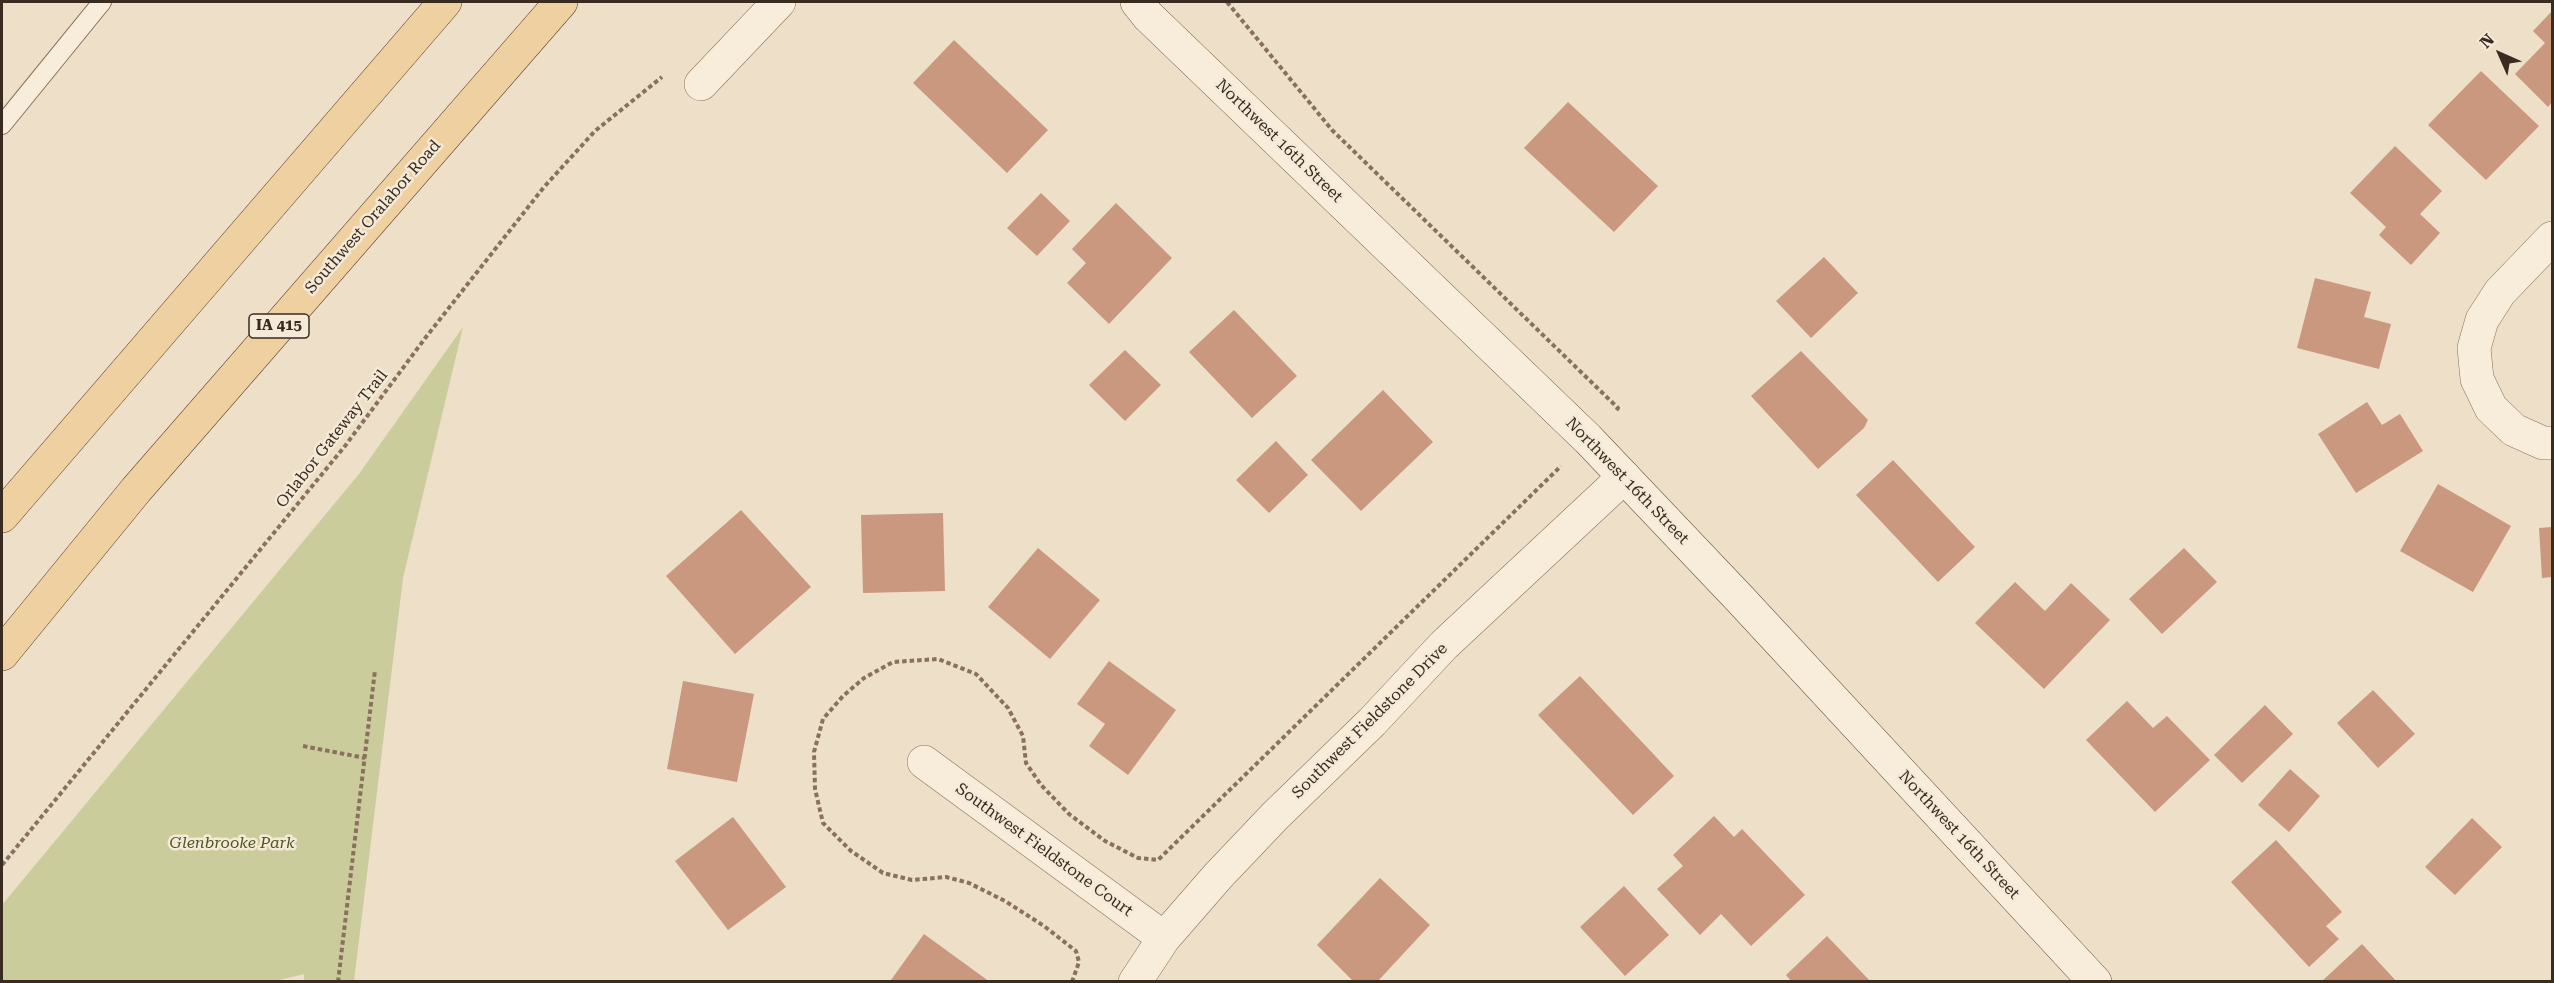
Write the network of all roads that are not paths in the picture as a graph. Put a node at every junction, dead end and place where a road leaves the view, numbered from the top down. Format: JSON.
{"nodes":[{"id":1,"x":102,"y":2,"type":"edge"},
{"id":2,"x":445,"y":2,"type":"edge"},
{"id":3,"x":561,"y":2,"type":"edge"},
{"id":4,"x":779,"y":2,"type":"edge"},
{"id":5,"x":1137,"y":2,"type":"edge"},
{"id":6,"x":701,"y":84,"type":"road end"},
{"id":7,"x":2,"y":125,"type":"edge"},
{"id":8,"x":2553,"y":238,"type":"edge"},
{"id":9,"x":2553,"y":443,"type":"edge"},
{"id":10,"x":1624,"y":477,"type":"junction"},
{"id":11,"x":2,"y":516,"type":"edge"},
{"id":12,"x":2,"y":654,"type":"edge"},
{"id":13,"x":924,"y":762,"type":"dead end"},
{"id":14,"x":1164,"y":938,"type":"junction"},
{"id":15,"x":1135,"y":981,"type":"edge"},
{"id":16,"x":2095,"y":981,"type":"edge"}],
"edges":[{"from":1,"to":7,"type":"lane"},
{"from":2,"to":11,"type":"main road"},
{"from":3,"to":12,"type":"main road","name":"Southwest Oralabor Road","number":"IA 415"},
{"from":4,"to":6,"type":"street"},
{"from":5,"to":10,"type":"street","name":"Northwest 16th Street"},
{"from":8,"to":9,"type":"street"},
{"from":10,"to":14,"type":"street","name":"Southwest Fieldstone Drive"},
{"from":10,"to":16,"type":"street","name":"Northwest 16th Street"},
{"from":13,"to":14,"type":"street","name":"Southwest Fieldstone Court"},
{"from":14,"to":15,"type":"street","name":"Southwest Fieldstone Drive"}]}
